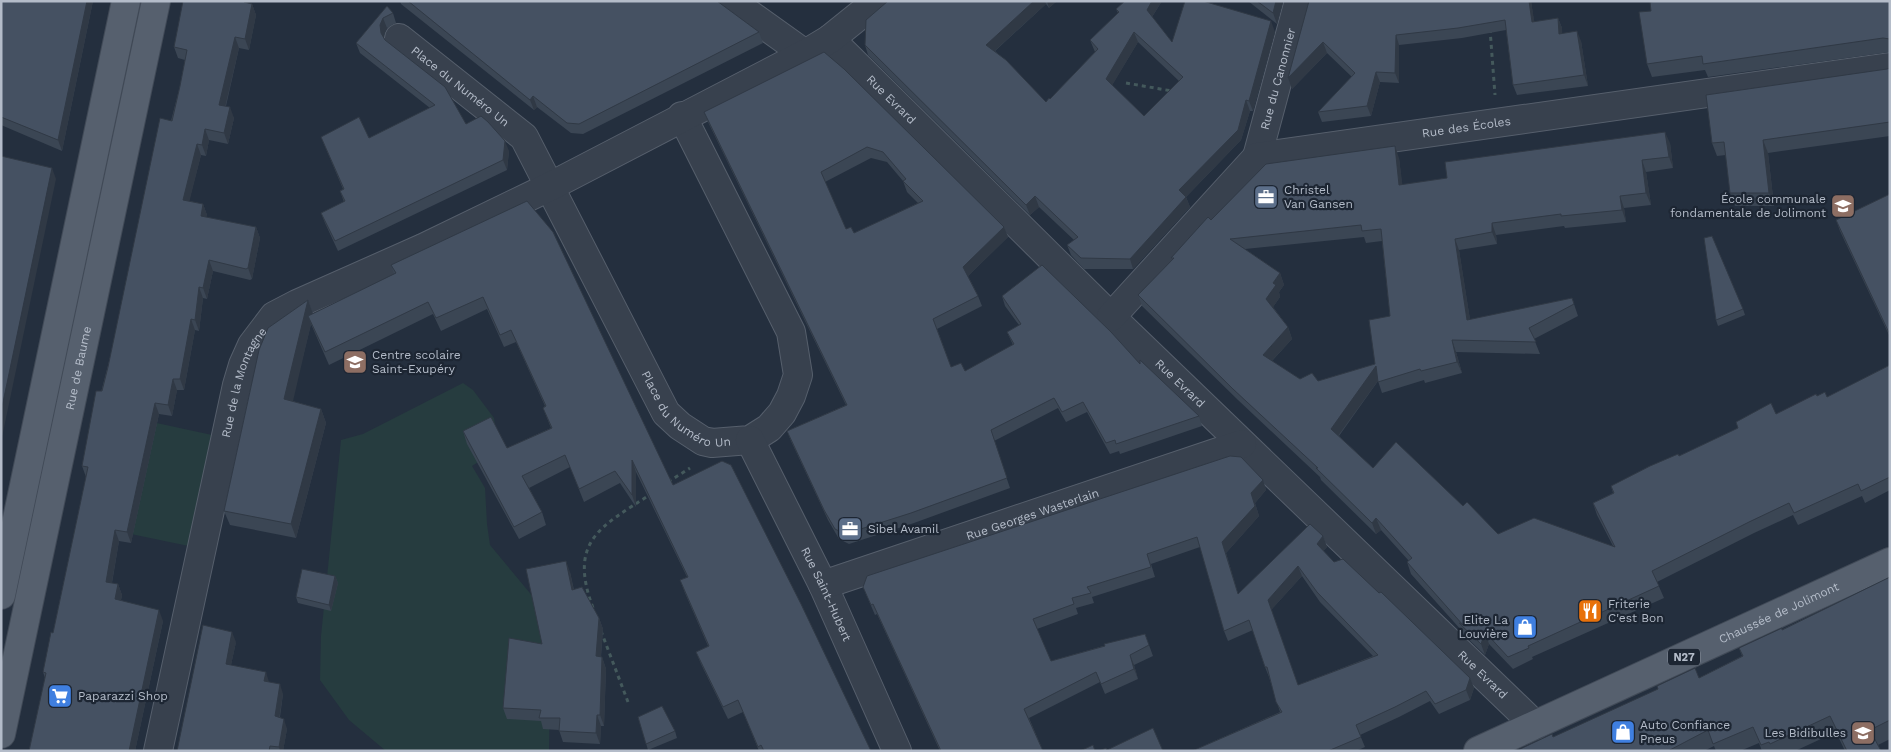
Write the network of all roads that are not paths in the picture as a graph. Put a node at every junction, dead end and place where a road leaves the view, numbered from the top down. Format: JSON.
{"nodes":[{"id":1,"x":126,"y":1,"type":"edge"},
{"id":2,"x":156,"y":1,"type":"edge"},
{"id":3,"x":731,"y":1,"type":"edge"},
{"id":4,"x":877,"y":1,"type":"edge"},
{"id":5,"x":1299,"y":1,"type":"edge"},
{"id":6,"x":399,"y":38,"type":"dead end"},
{"id":7,"x":830,"y":39,"type":"junction"},
{"id":8,"x":805,"y":54,"type":"junction"},
{"id":9,"x":1890,"y":67,"type":"edge"},
{"id":10,"x":682,"y":116,"type":"junction"},
{"id":11,"x":1257,"y":156,"type":"junction"},
{"id":12,"x":549,"y":187,"type":"junction"},
{"id":13,"x":1111,"y":317,"type":"junction"},
{"id":14,"x":750,"y":440,"type":"junction"},
{"id":15,"x":1242,"y":444,"type":"junction"},
{"id":16,"x":1890,"y":562,"type":"edge"},
{"id":17,"x":823,"y":585,"type":"junction"},
{"id":18,"x":1,"y":595,"type":"edge"},
{"id":19,"x":1535,"y":725,"type":"junction"},
{"id":20,"x":1,"y":734,"type":"edge"},
{"id":21,"x":158,"y":751,"type":"edge"},
{"id":22,"x":897,"y":751,"type":"edge"},
{"id":23,"x":1478,"y":751,"type":"edge"}],
"edges":[{"from":1,"to":18,"type":"main road"},
{"from":2,"to":20,"type":"main road","name":"Rue de Baume"},
{"from":3,"to":8,"type":"street"},
{"from":4,"to":7,"type":"street"},
{"from":5,"to":11,"type":"street","name":"Rue du Canonnier"},
{"from":6,"to":12,"type":"street","name":"Place du Numéro Un"},
{"from":7,"to":8,"type":"street"},
{"from":7,"to":13,"type":"street","name":"Rue Evrard"},
{"from":8,"to":10,"type":"street"},
{"from":9,"to":11,"type":"street","name":"Rue des Écoles"},
{"from":10,"to":12,"type":"street"},
{"from":10,"to":14,"type":"street","name":"Place du Numéro Un"},
{"from":11,"to":13,"type":"street"},
{"from":12,"to":14,"type":"street","name":"Place du Numéro Un"},
{"from":12,"to":21,"type":"street","name":"Rue de la Montagne"},
{"from":13,"to":15,"type":"street","name":"Rue Evrard"},
{"from":14,"to":17,"type":"street","name":"Rue Saint-Hubert"},
{"from":15,"to":17,"type":"street","name":"Rue Georges Wasterlain"},
{"from":15,"to":19,"type":"street","name":"Rue Evrard"},
{"from":16,"to":19,"type":"main road","name":"Chaussée de Jolimont","number":"N27"},
{"from":17,"to":22,"type":"street","name":"Rue Saint-Hubert"},
{"from":19,"to":23,"type":"main road","name":"Chaussée de Jolimont","number":"N27"}]}
